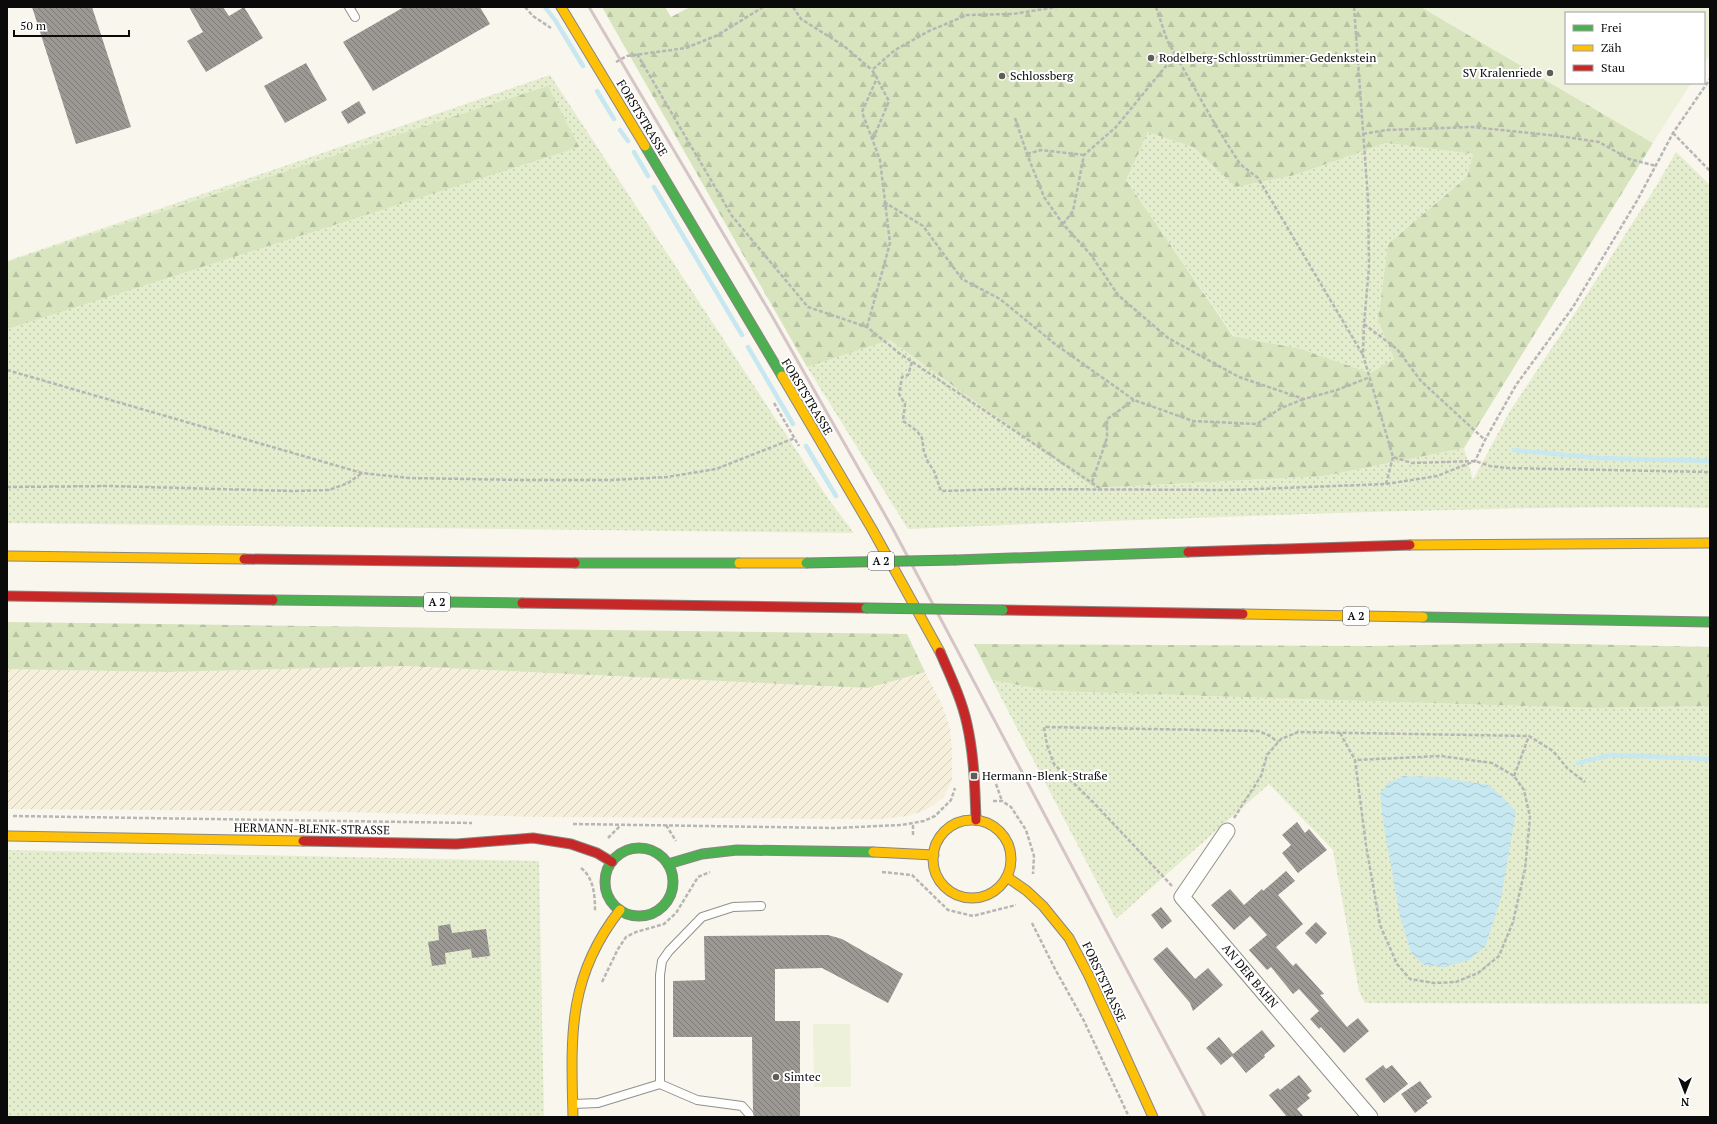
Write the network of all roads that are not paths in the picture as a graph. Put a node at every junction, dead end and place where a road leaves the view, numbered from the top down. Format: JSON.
{"nodes":[{"id":1,"x":349,"y":7,"type":"edge"},
{"id":2,"x":561,"y":7,"type":"edge"},
{"id":3,"x":355,"y":16,"type":"dead end"},
{"id":4,"x":1710,"y":543,"type":"edge"},
{"id":5,"x":7,"y":556,"type":"edge"},
{"id":6,"x":7,"y":596,"type":"edge"},
{"id":7,"x":1710,"y":622,"type":"edge"},
{"id":8,"x":976,"y":820,"type":"junction"},
{"id":9,"x":1227,"y":831,"type":"road end"},
{"id":10,"x":7,"y":836,"type":"edge"},
{"id":11,"x":934,"y":855,"type":"junction"},
{"id":12,"x":612,"y":862,"type":"junction"},
{"id":13,"x":668,"y":864,"type":"junction"},
{"id":14,"x":1007,"y":877,"type":"junction"},
{"id":15,"x":761,"y":906,"type":"dead end"},
{"id":16,"x":620,"y":910,"type":"junction"},
{"id":17,"x":660,"y":1084,"type":"junction"},
{"id":18,"x":573,"y":1104,"type":"junction"},
{"id":19,"x":573,"y":1117,"type":"edge"},
{"id":20,"x":750,"y":1117,"type":"edge"},
{"id":21,"x":1153,"y":1117,"type":"edge"},
{"id":22,"x":1370,"y":1117,"type":"edge"}],
"edges":[{"from":1,"to":3,"type":"lane"},
{"from":2,"to":8,"type":"main road","name":"FORSTSTRASSE"},
{"from":4,"to":5,"type":"main road","number":"A 2","bridge":true},
{"from":6,"to":7,"type":"main road","number":"A 2","bridge":true},
{"from":8,"to":11,"type":"main road"},
{"from":8,"to":14,"type":"main road"},
{"from":9,"to":22,"type":"street","name":"AN DER BAHN"},
{"from":10,"to":12,"type":"main road","name":"HERMANN-BLENK-STRASSE"},
{"from":11,"to":13,"type":"main road"},
{"from":11,"to":14,"type":"main road"},
{"from":12,"to":13,"type":"main road"},
{"from":12,"to":16,"type":"main road"},
{"from":13,"to":16,"type":"main road"},
{"from":14,"to":21,"type":"main road","name":"FORSTSTRASSE"},
{"from":15,"to":17,"type":"lane"},
{"from":16,"to":18,"type":"main road"},
{"from":17,"to":18,"type":"lane"},
{"from":17,"to":20,"type":"lane"},
{"from":18,"to":19,"type":"main road"}]}
